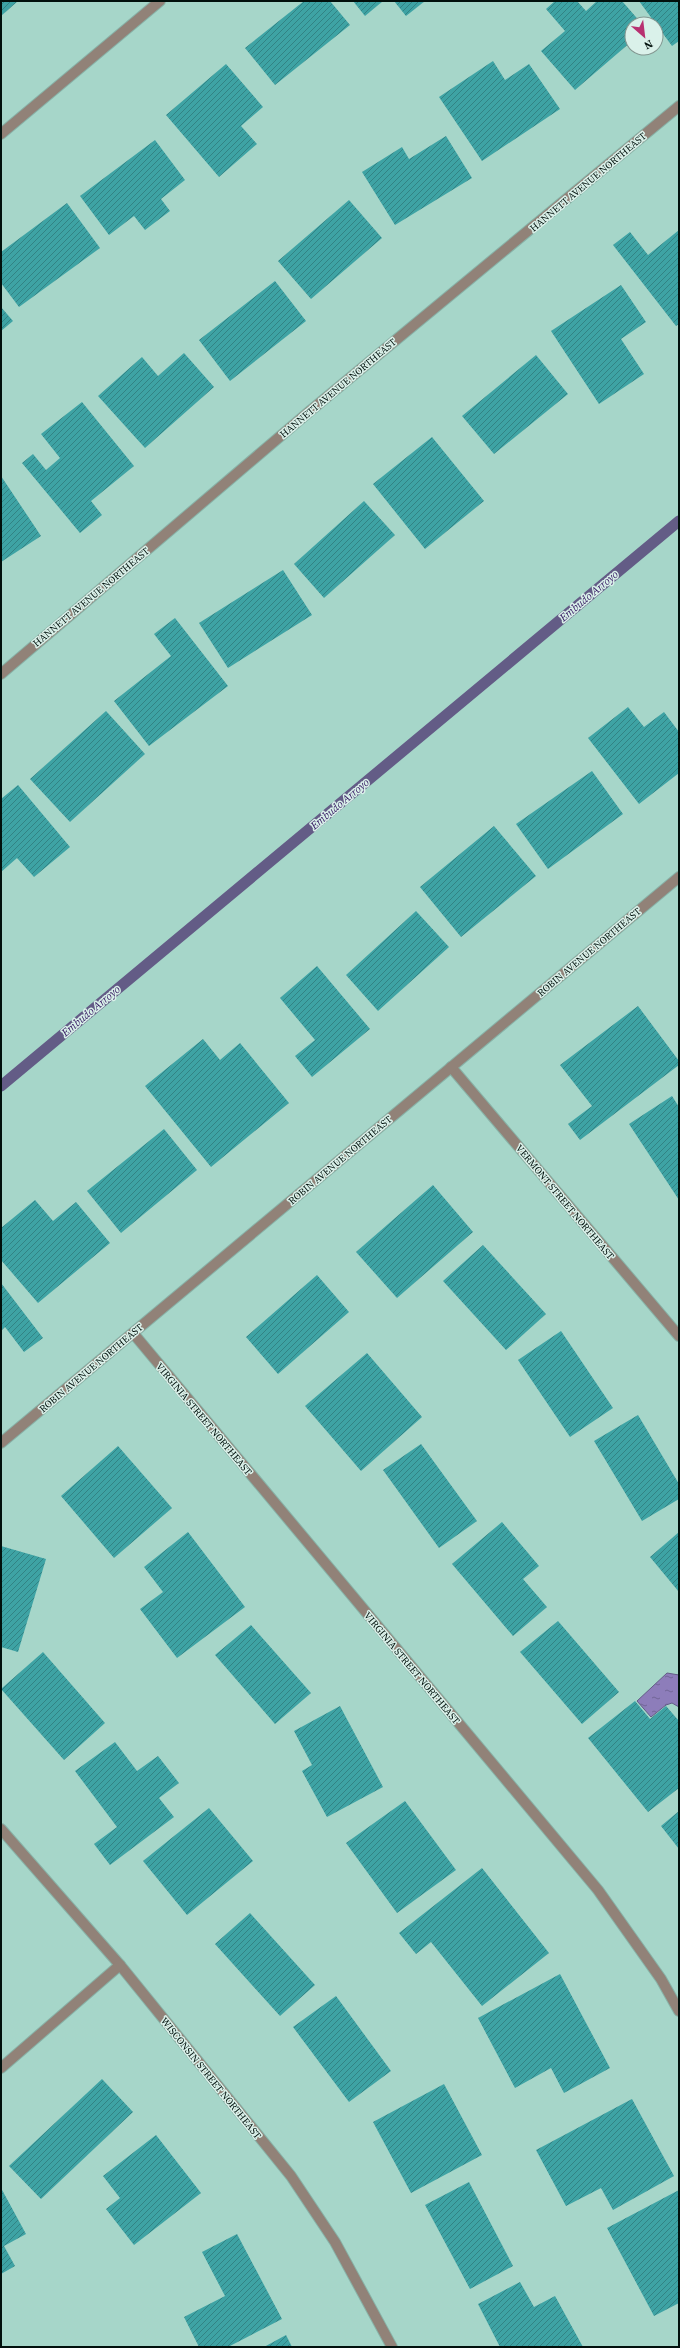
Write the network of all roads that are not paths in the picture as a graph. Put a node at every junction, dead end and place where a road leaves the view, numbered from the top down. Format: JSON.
{"nodes":[{"id":1,"x":160,"y":1,"type":"edge"},
{"id":2,"x":679,"y":106,"type":"edge"},
{"id":3,"x":1,"y":134,"type":"edge"},
{"id":4,"x":1,"y":674,"type":"edge"},
{"id":5,"x":679,"y":877,"type":"edge"},
{"id":6,"x":451,"y":1067,"type":"junction"},
{"id":7,"x":133,"y":1333,"type":"junction"},
{"id":8,"x":679,"y":1336,"type":"edge"},
{"id":9,"x":1,"y":1443,"type":"edge"},
{"id":10,"x":1,"y":1829,"type":"edge"},
{"id":11,"x":120,"y":1965,"type":"junction"},
{"id":12,"x":679,"y":2011,"type":"edge"},
{"id":13,"x":1,"y":2068,"type":"edge"},
{"id":14,"x":392,"y":2347,"type":"edge"}],
"edges":[{"from":1,"to":3,"type":"street"},
{"from":2,"to":4,"type":"street","name":"HANNETT AVENUE NORTHEAST"},
{"from":5,"to":6,"type":"street","name":"ROBIN AVENUE NORTHEAST"},
{"from":6,"to":7,"type":"street","name":"ROBIN AVENUE NORTHEAST"},
{"from":6,"to":8,"type":"street","name":"VERMONT STREET NORTHEAST"},
{"from":7,"to":9,"type":"street","name":"ROBIN AVENUE NORTHEAST"},
{"from":7,"to":12,"type":"street","name":"VIRGINIA STREET NORTHEAST"},
{"from":10,"to":11,"type":"street","name":"WISCONSIN STREET NORTHEAST"},
{"from":11,"to":13,"type":"street"},
{"from":11,"to":14,"type":"street","name":"WISCONSIN STREET NORTHEAST"}]}
